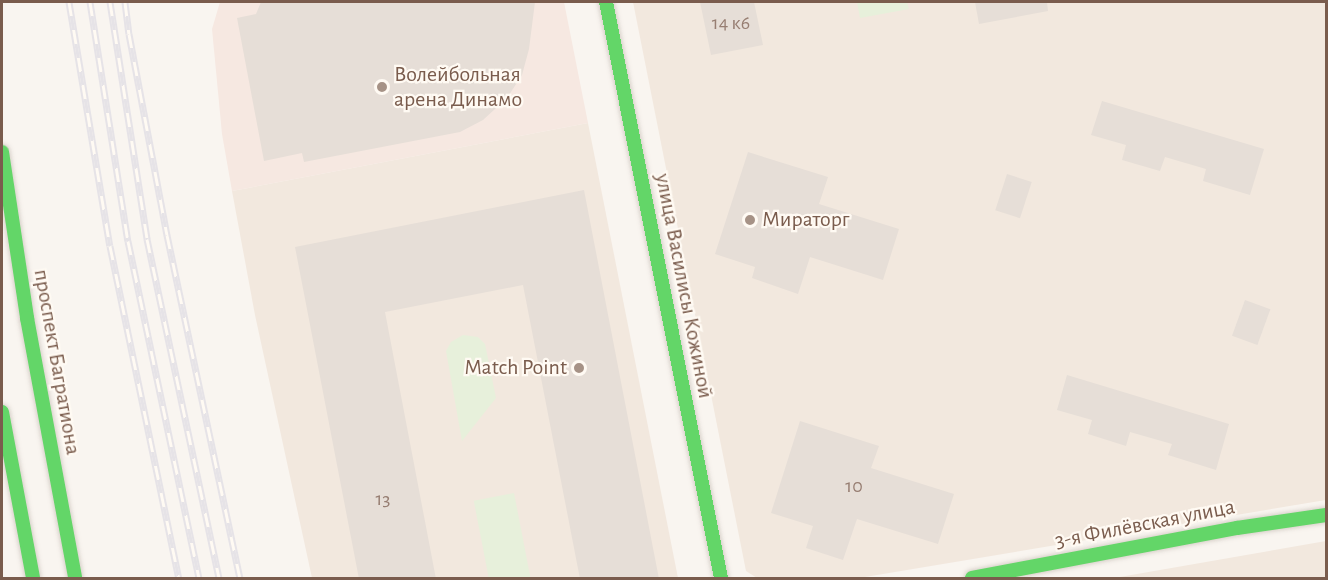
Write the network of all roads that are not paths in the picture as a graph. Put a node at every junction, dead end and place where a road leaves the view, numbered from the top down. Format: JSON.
{"nodes":[{"id":1,"x":606,"y":2,"type":"edge"},
{"id":2,"x":2,"y":152,"type":"edge"},
{"id":3,"x":2,"y":412,"type":"edge"},
{"id":4,"x":1326,"y":515,"type":"edge"},
{"id":5,"x":33,"y":579,"type":"edge"},
{"id":6,"x":75,"y":579,"type":"edge"},
{"id":7,"x":721,"y":579,"type":"edge"},
{"id":8,"x":972,"y":579,"type":"edge"}],
"edges":[{"from":1,"to":7,"type":"street","name":"улица Василисы Кожиной"},
{"from":2,"to":6,"type":"street","name":"проспект Багратиона"},
{"from":3,"to":5,"type":"street"},
{"from":4,"to":8,"type":"street","name":"3-я Филёвская улица"}]}
